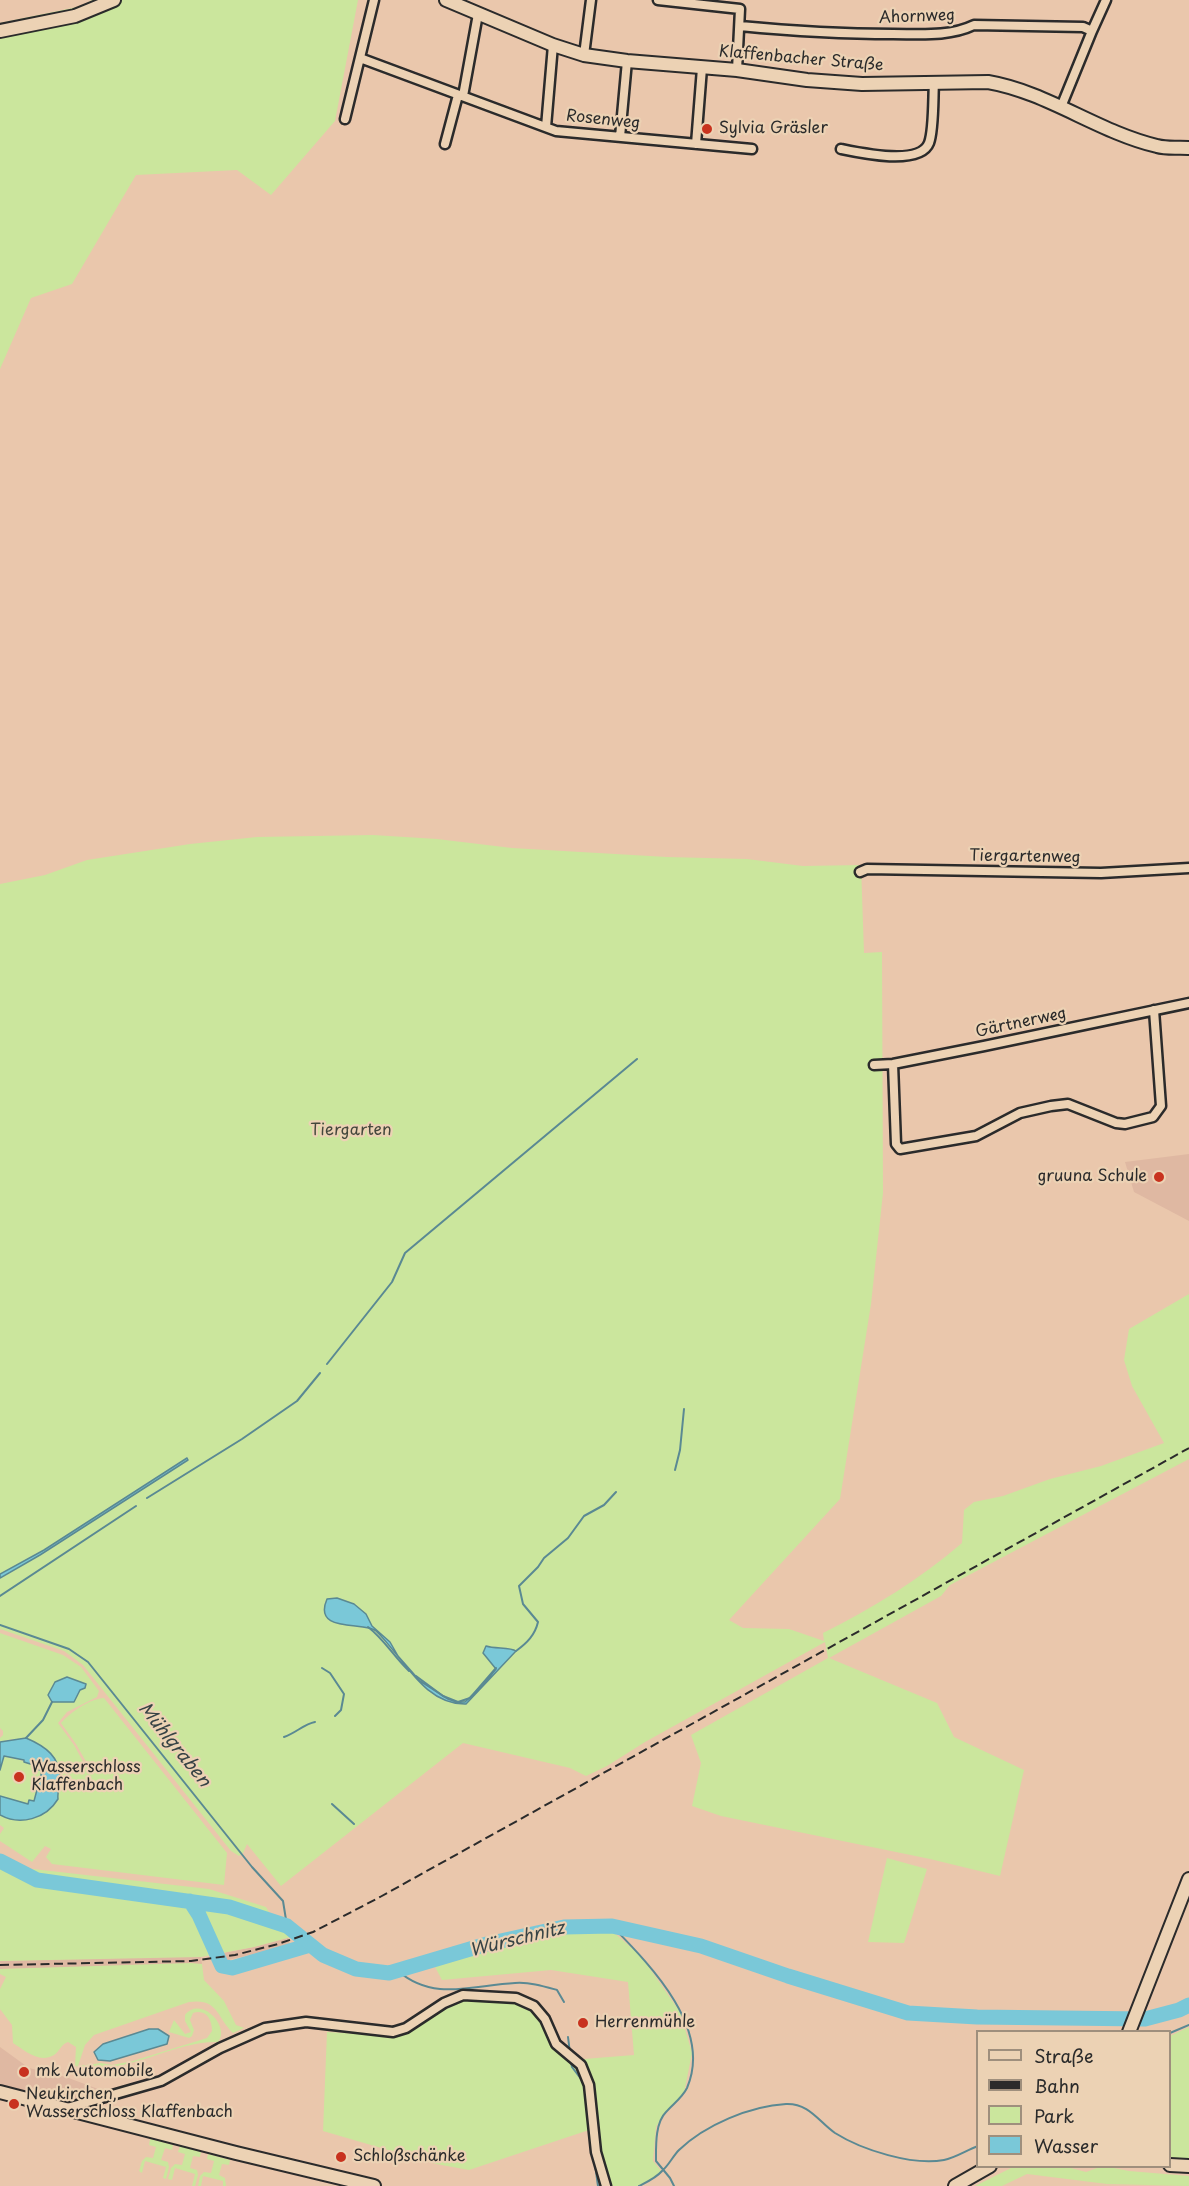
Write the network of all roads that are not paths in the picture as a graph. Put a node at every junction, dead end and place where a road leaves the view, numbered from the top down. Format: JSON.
{"nodes":[{"id":1,"x":114,"y":0,"type":"edge"},
{"id":2,"x":374,"y":0,"type":"edge"},
{"id":3,"x":446,"y":0,"type":"edge"},
{"id":4,"x":591,"y":0,"type":"edge"},
{"id":5,"x":658,"y":0,"type":"edge"},
{"id":6,"x":1106,"y":0,"type":"edge"},
{"id":7,"x":478,"y":14,"type":"junction"},
{"id":8,"x":740,"y":26,"type":"junction"},
{"id":9,"x":0,"y":31,"type":"edge"},
{"id":10,"x":1092,"y":31,"type":"junction"},
{"id":11,"x":553,"y":45,"type":"junction"},
{"id":12,"x":584,"y":55,"type":"junction"},
{"id":13,"x":360,"y":58,"type":"junction"},
{"id":14,"x":627,"y":61,"type":"junction"},
{"id":15,"x":702,"y":68,"type":"junction"},
{"id":16,"x":737,"y":70,"type":"junction"},
{"id":17,"x":934,"y":82,"type":"junction"},
{"id":18,"x":460,"y":95,"type":"junction"},
{"id":19,"x":1061,"y":107,"type":"junction"},
{"id":20,"x":345,"y":119,"type":"dead end"},
{"id":21,"x":546,"y":127,"type":"junction"},
{"id":22,"x":620,"y":137,"type":"junction"},
{"id":23,"x":445,"y":144,"type":"dead end"},
{"id":24,"x":696,"y":144,"type":"junction"},
{"id":25,"x":841,"y":148,"type":"dead end"},
{"id":26,"x":1189,"y":148,"type":"edge"},
{"id":27,"x":752,"y":149,"type":"dead end"},
{"id":28,"x":1189,"y":868,"type":"edge"},
{"id":29,"x":860,"y":873,"type":"dead end"},
{"id":30,"x":1189,"y":1003,"type":"edge"},
{"id":31,"x":1154,"y":1010,"type":"junction"},
{"id":32,"x":893,"y":1064,"type":"junction"},
{"id":33,"x":874,"y":1065,"type":"dead end"},
{"id":34,"x":1189,"y":1880,"type":"edge"},
{"id":35,"x":1130,"y":2029,"type":"edge"},
{"id":36,"x":0,"y":2092,"type":"edge"},
{"id":37,"x":66,"y":2108,"type":"junction"},
{"id":38,"x":1171,"y":2165,"type":"edge"},
{"id":39,"x":1189,"y":2166,"type":"edge"},
{"id":40,"x":986,"y":2168,"type":"edge"},
{"id":41,"x":374,"y":2186,"type":"edge"},
{"id":42,"x":606,"y":2186,"type":"edge"},
{"id":43,"x":955,"y":2186,"type":"edge"}],
"edges":[{"from":1,"to":9,"type":"street"},
{"from":2,"to":13,"type":"street"},
{"from":3,"to":7,"type":"street","name":"Klaffenbacher Straße"},
{"from":4,"to":12,"type":"street"},
{"from":5,"to":8,"type":"street"},
{"from":6,"to":10,"type":"street"},
{"from":7,"to":11,"type":"street","name":"Klaffenbacher Straße"},
{"from":7,"to":18,"type":"street"},
{"from":8,"to":10,"type":"street","name":"Ahornweg"},
{"from":8,"to":16,"type":"street"},
{"from":10,"to":19,"type":"street"},
{"from":11,"to":12,"type":"street","name":"Klaffenbacher Straße"},
{"from":11,"to":21,"type":"street"},
{"from":12,"to":14,"type":"street","name":"Klaffenbacher Straße"},
{"from":13,"to":18,"type":"street","name":"Rosenweg"},
{"from":13,"to":20,"type":"street"},
{"from":14,"to":15,"type":"street","name":"Klaffenbacher Straße"},
{"from":14,"to":22,"type":"street"},
{"from":15,"to":16,"type":"street","name":"Klaffenbacher Straße"},
{"from":15,"to":24,"type":"street"},
{"from":16,"to":17,"type":"street","name":"Klaffenbacher Straße"},
{"from":17,"to":19,"type":"street","name":"Klaffenbacher Straße"},
{"from":17,"to":25,"type":"street"},
{"from":18,"to":21,"type":"street","name":"Rosenweg"},
{"from":18,"to":23,"type":"street"},
{"from":19,"to":26,"type":"street","name":"Klaffenbacher Straße"},
{"from":21,"to":22,"type":"street","name":"Rosenweg"},
{"from":22,"to":24,"type":"street","name":"Rosenweg"},
{"from":24,"to":27,"type":"street","name":"Rosenweg"},
{"from":28,"to":29,"type":"street","name":"Tiergartenweg"},
{"from":30,"to":31,"type":"street","name":"Gärtnerweg"},
{"from":31,"to":32,"type":"street","name":"Gärtnerweg"},
{"from":31,"to":32,"type":"street"},
{"from":32,"to":33,"type":"street","name":"Gärtnerweg"},
{"from":34,"to":35,"type":"street"},
{"from":36,"to":37,"type":"street"},
{"from":37,"to":41,"type":"street"},
{"from":37,"to":42,"type":"street"},
{"from":38,"to":39,"type":"street"},
{"from":40,"to":43,"type":"street"}]}
